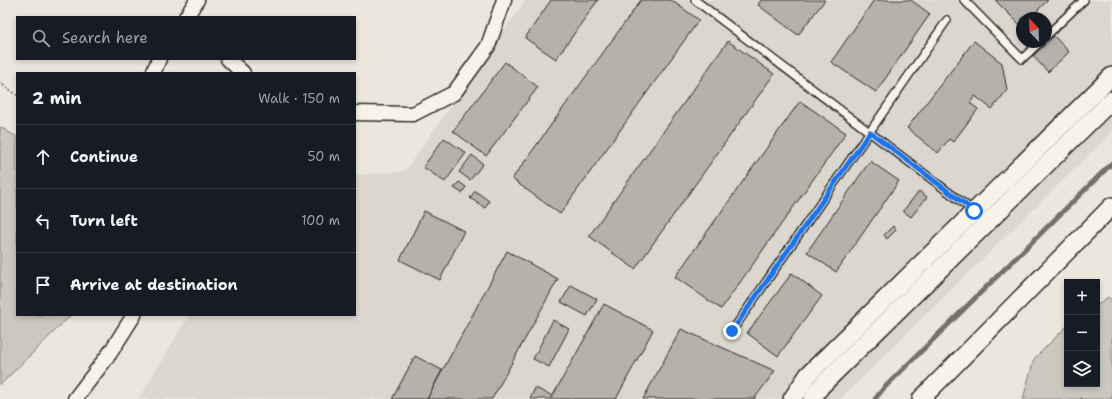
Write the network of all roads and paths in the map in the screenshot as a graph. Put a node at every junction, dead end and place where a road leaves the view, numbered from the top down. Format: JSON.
{"nodes":[{"id":1,"x":198,"y":0,"type":"edge"},
{"id":2,"x":504,"y":0,"type":"edge"},
{"id":3,"x":695,"y":0,"type":"edge"},
{"id":4,"x":964,"y":0,"type":"edge"},
{"id":5,"x":1084,"y":0,"type":"edge"},
{"id":6,"x":187,"y":16,"type":"edge"},
{"id":7,"x":947,"y":20,"type":"dead end"},
{"id":8,"x":1052,"y":30,"type":"edge"},
{"id":9,"x":1034,"y":48,"type":"edge"},
{"id":10,"x":160,"y":60,"type":"edge"},
{"id":11,"x":229,"y":60,"type":"edge"},
{"id":12,"x":154,"y":72,"type":"edge"},
{"id":13,"x":243,"y":72,"type":"edge"},
{"id":14,"x":1112,"y":76,"type":"edge"},
{"id":15,"x":0,"y":83,"type":"edge"},
{"id":16,"x":16,"y":94,"type":"edge"},
{"id":17,"x":1112,"y":100,"type":"edge"},
{"id":18,"x":356,"y":113,"type":"edge"},
{"id":19,"x":870,"y":132,"type":"junction"},
{"id":20,"x":1112,"y":206,"type":"edge"},
{"id":21,"x":981,"y":217,"type":"junction"},
{"id":22,"x":133,"y":316,"type":"edge"},
{"id":23,"x":732,"y":331,"type":"dead end"},
{"id":24,"x":75,"y":399,"type":"edge"},
{"id":25,"x":792,"y":399,"type":"edge"},
{"id":26,"x":812,"y":399,"type":"edge"},
{"id":27,"x":921,"y":399,"type":"edge"}],
"edges":[{"from":1,"to":6,"type":"street"},
{"from":2,"to":18,"type":"street"},
{"from":3,"to":19,"type":"lane"},
{"from":4,"to":9,"type":"lane"},
{"from":5,"to":8,"type":"lane"},
{"from":7,"to":19,"type":"lane"},
{"from":10,"to":12,"type":"street"},
{"from":11,"to":13,"type":"street"},
{"from":14,"to":21,"type":"street"},
{"from":15,"to":16,"type":"path"},
{"from":17,"to":21,"type":"street"},
{"from":19,"to":21,"type":"lane"},
{"from":19,"to":23,"type":"lane"},
{"from":20,"to":27,"type":"street"},
{"from":21,"to":25,"type":"street"},
{"from":21,"to":26,"type":"street"},
{"from":22,"to":24,"type":"street"}]}
